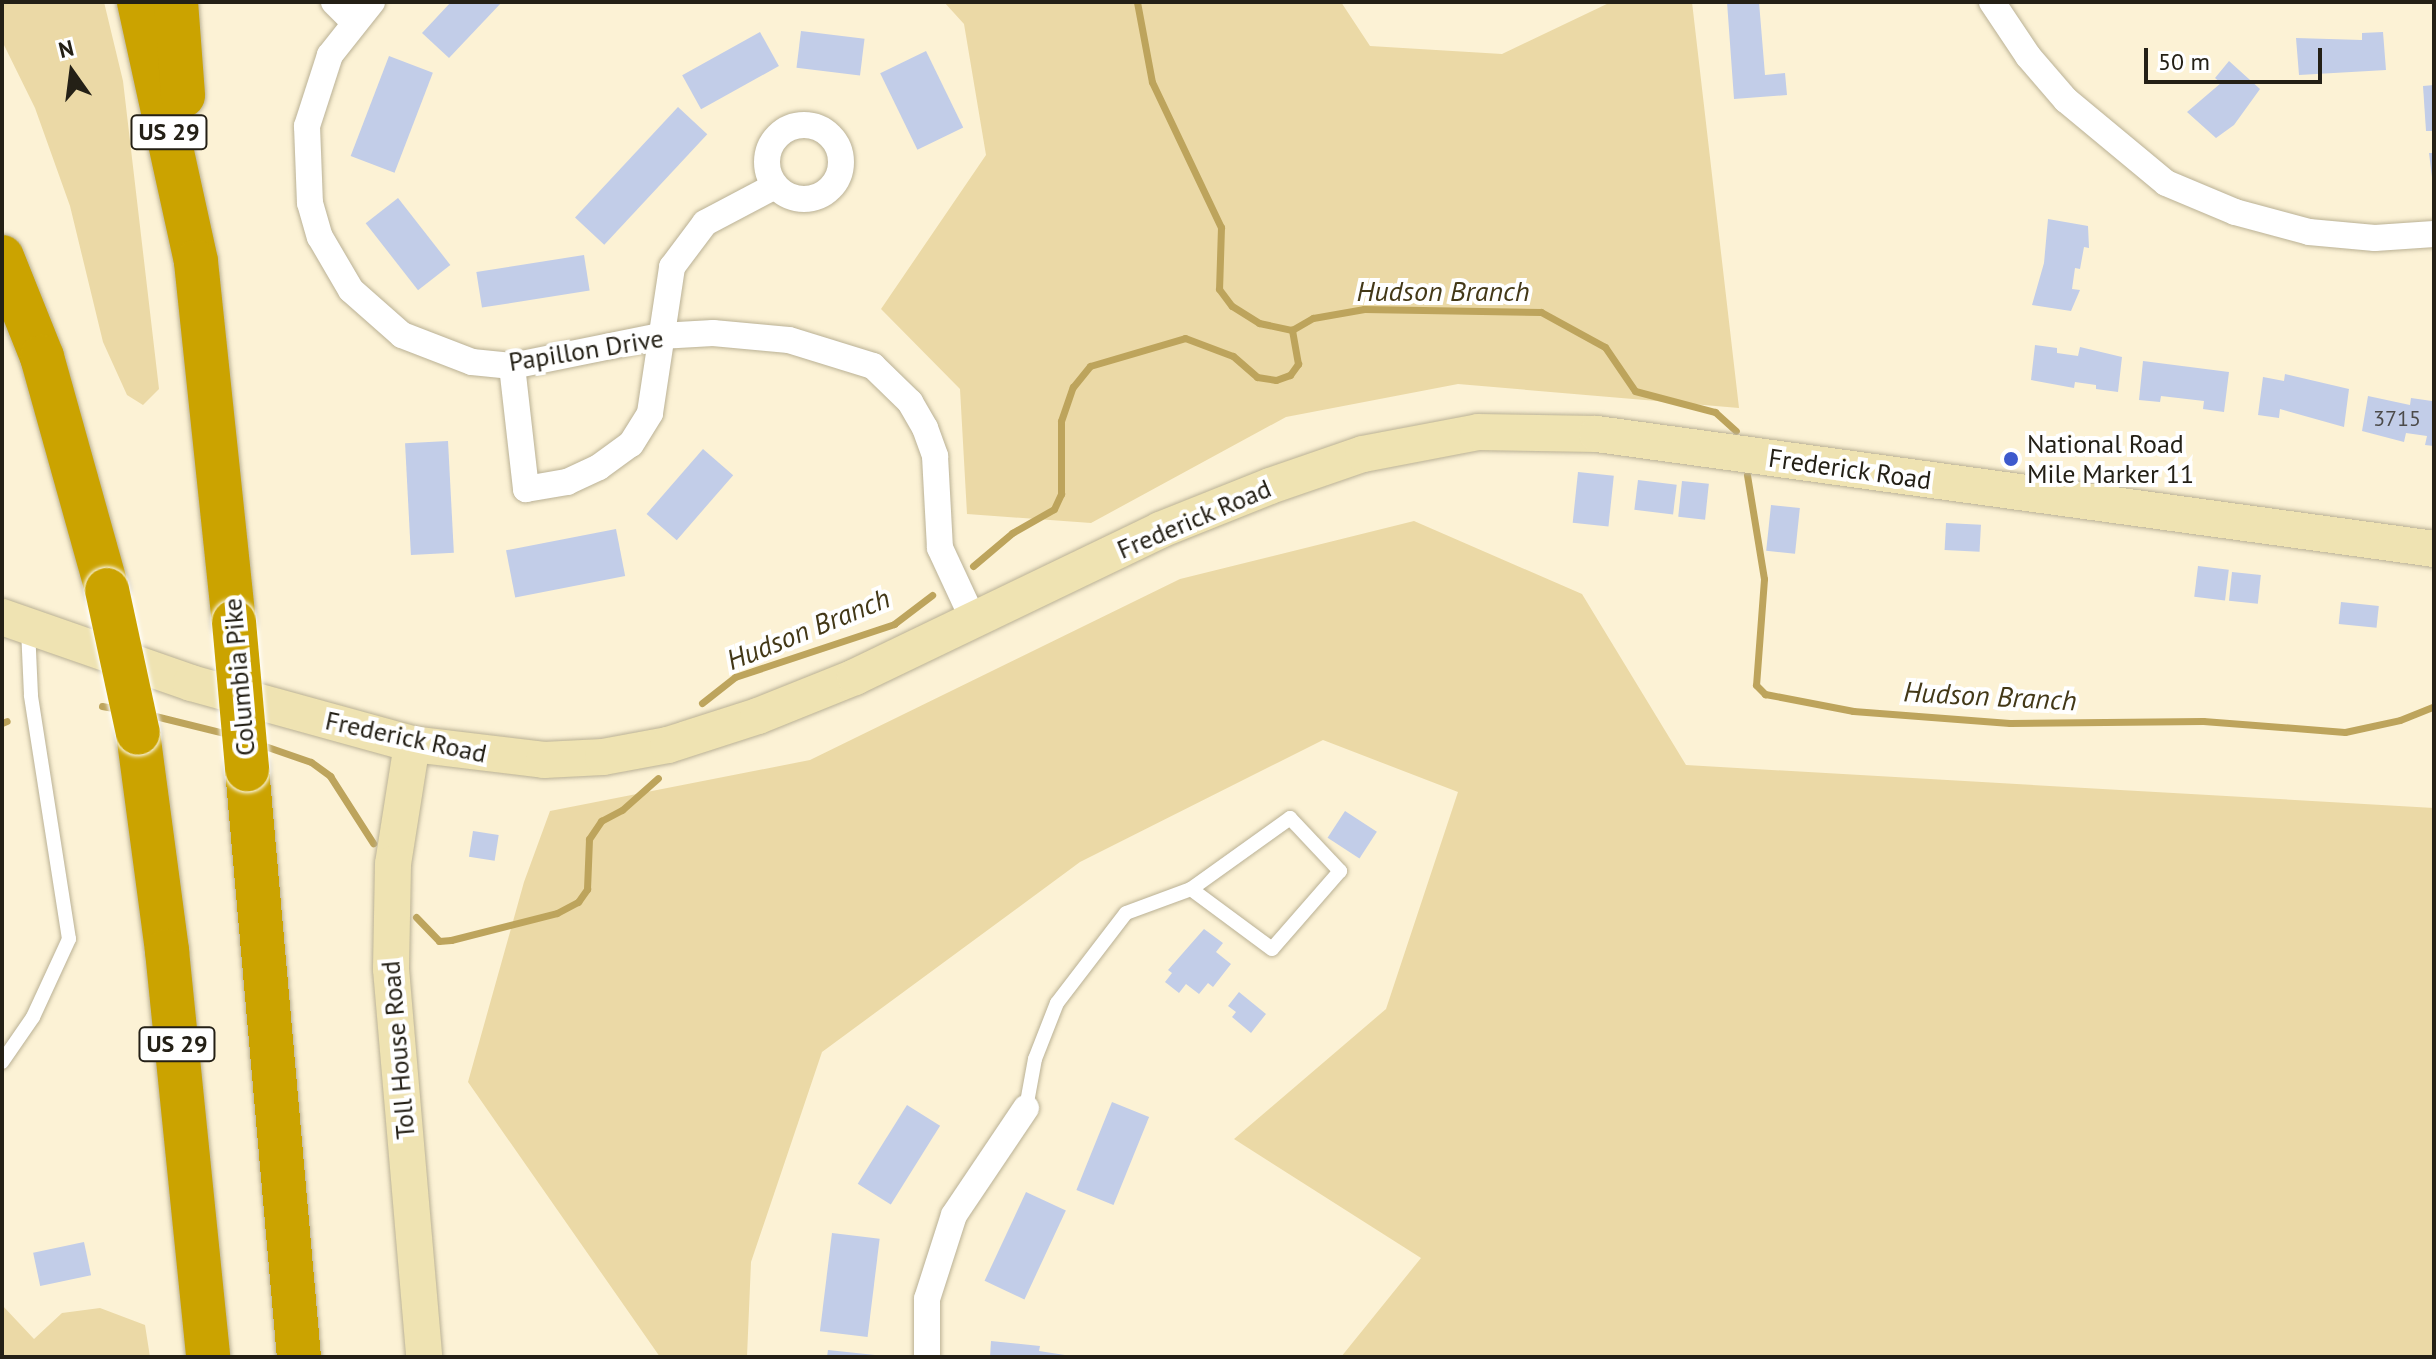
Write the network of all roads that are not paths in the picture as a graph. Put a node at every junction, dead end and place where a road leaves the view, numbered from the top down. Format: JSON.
{"nodes":[{"id":1,"x":139,"y":2,"type":"edge"},
{"id":2,"x":176,"y":2,"type":"edge"},
{"id":3,"x":334,"y":2,"type":"edge"},
{"id":4,"x":372,"y":2,"type":"edge"},
{"id":5,"x":1992,"y":2,"type":"edge"},
{"id":6,"x":354,"y":22,"type":"junction"},
{"id":7,"x":775,"y":186,"type":"dead end"},
{"id":8,"x":2434,"y":234,"type":"edge"},
{"id":9,"x":2,"y":237,"type":"edge"},
{"id":10,"x":2,"y":257,"type":"edge"},
{"id":11,"x":196,"y":262,"type":"junction"},
{"id":12,"x":660,"y":336,"type":"junction"},
{"id":13,"x":42,"y":357,"type":"junction"},
{"id":14,"x":512,"y":366,"type":"junction"},
{"id":15,"x":2434,"y":549,"type":"edge"},
{"id":16,"x":973,"y":619,"type":"junction"},
{"id":17,"x":15,"y":623,"type":"edge"},
{"id":18,"x":412,"y":744,"type":"junction"},
{"id":19,"x":1191,"y":889,"type":"junction"},
{"id":20,"x":2,"y":1062,"type":"edge"},
{"id":21,"x":1026,"y":1108,"type":"joint"},
{"id":22,"x":208,"y":1357,"type":"edge"},
{"id":23,"x":299,"y":1357,"type":"edge"},
{"id":24,"x":424,"y":1357,"type":"edge"},
{"id":25,"x":927,"y":1357,"type":"edge"}],
"edges":[{"from":1,"to":11,"type":"highway","name":"Columbia Pike","number":"US 29"},
{"from":2,"to":11,"type":"highway"},
{"from":3,"to":6,"type":"street"},
{"from":4,"to":6,"type":"street","name":"Papillon Drive"},
{"from":5,"to":8,"type":"street"},
{"from":6,"to":14,"type":"street","name":"Papillon Drive"},
{"from":7,"to":12,"type":"street"},
{"from":9,"to":13,"type":"highway"},
{"from":10,"to":13,"type":"highway","number":"US 29"},
{"from":11,"to":23,"type":"highway","name":"Columbia Pike","number":"US 29","bridge":true},
{"from":12,"to":14,"type":"street","name":"Papillon Drive"},
{"from":12,"to":14,"type":"street"},
{"from":12,"to":16,"type":"street","name":"Papillon Drive"},
{"from":13,"to":22,"type":"highway","number":"US 29","bridge":true},
{"from":15,"to":16,"type":"main road","name":"Frederick Road"},
{"from":16,"to":18,"type":"main road","name":"Frederick Road"},
{"from":17,"to":18,"type":"main road","name":"Frederick Road"},
{"from":17,"to":20,"type":"lane"},
{"from":18,"to":24,"type":"main road","name":"Toll House Road"},
{"from":19,"to":19,"type":"lane"},
{"from":19,"to":21,"type":"lane"},
{"from":21,"to":25,"type":"street"}]}
